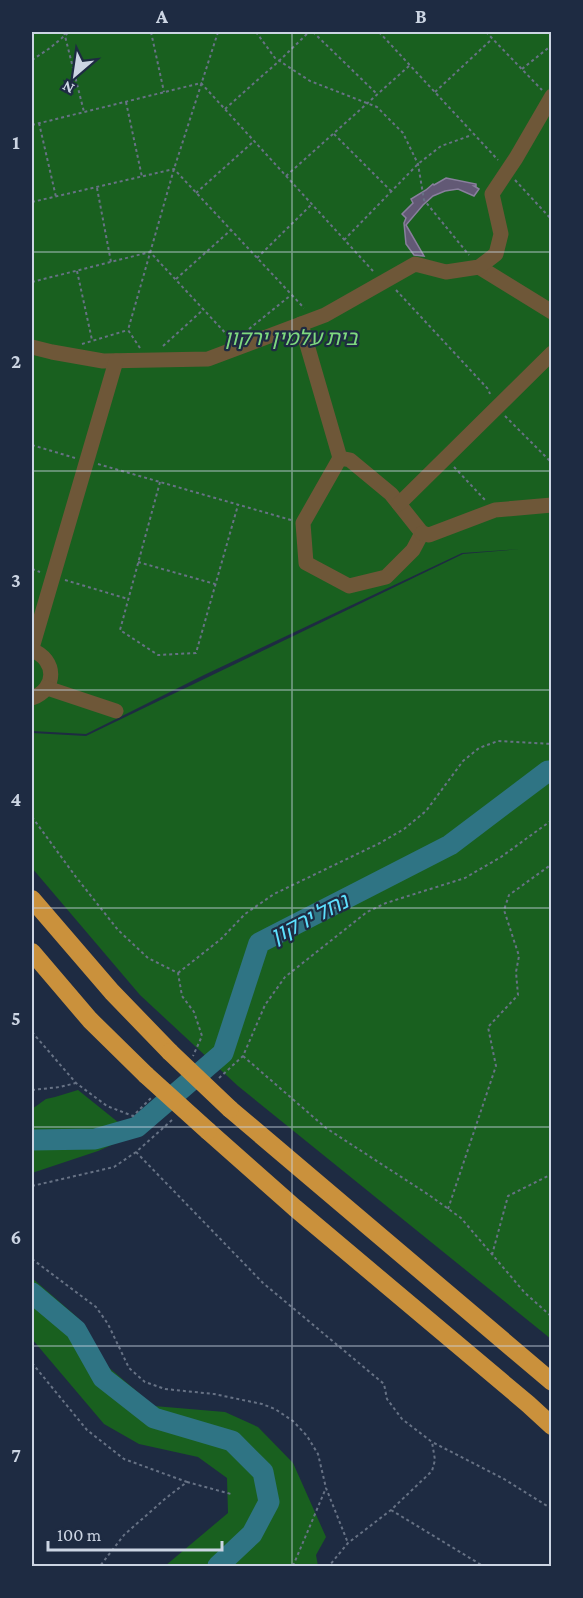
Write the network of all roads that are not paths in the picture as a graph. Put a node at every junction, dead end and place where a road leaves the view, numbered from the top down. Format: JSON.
{"nodes":[{"id":1,"x":551,"y":97,"type":"edge"},
{"id":2,"x":479,"y":267,"type":"junction"},
{"id":3,"x":552,"y":312,"type":"edge"},
{"id":4,"x":307,"y":321,"type":"junction"},
{"id":5,"x":32,"y":347,"type":"edge"},
{"id":6,"x":552,"y":353,"type":"edge"},
{"id":7,"x":116,"y":361,"type":"junction"},
{"id":8,"x":340,"y":458,"type":"junction"},
{"id":9,"x":399,"y":504,"type":"junction"},
{"id":10,"x":552,"y":505,"type":"edge"},
{"id":11,"x":422,"y":533,"type":"junction"},
{"id":12,"x":32,"y":649,"type":"edge"},
{"id":13,"x":47,"y":688,"type":"junction"},
{"id":14,"x":32,"y":698,"type":"edge"},
{"id":15,"x":116,"y":711,"type":"dead end"},
{"id":16,"x":32,"y":899,"type":"edge"},
{"id":17,"x":32,"y":951,"type":"edge"},
{"id":18,"x":552,"y":1382,"type":"edge"},
{"id":19,"x":552,"y":1426,"type":"edge"}],
"edges":[{"from":1,"to":2,"type":"lane"},
{"from":2,"to":3,"type":"lane"},
{"from":2,"to":4,"type":"lane"},
{"from":4,"to":7,"type":"lane"},
{"from":4,"to":8,"type":"lane"},
{"from":5,"to":7,"type":"lane"},
{"from":6,"to":9,"type":"lane"},
{"from":7,"to":12,"type":"lane"},
{"from":8,"to":9,"type":"lane"},
{"from":8,"to":11,"type":"lane"},
{"from":9,"to":11,"type":"lane"},
{"from":10,"to":11,"type":"lane"},
{"from":12,"to":13,"type":"lane"},
{"from":13,"to":14,"type":"lane"},
{"from":13,"to":15,"type":"lane"},
{"from":16,"to":18,"type":"highway","bridge":true},
{"from":17,"to":19,"type":"highway","bridge":true}]}
